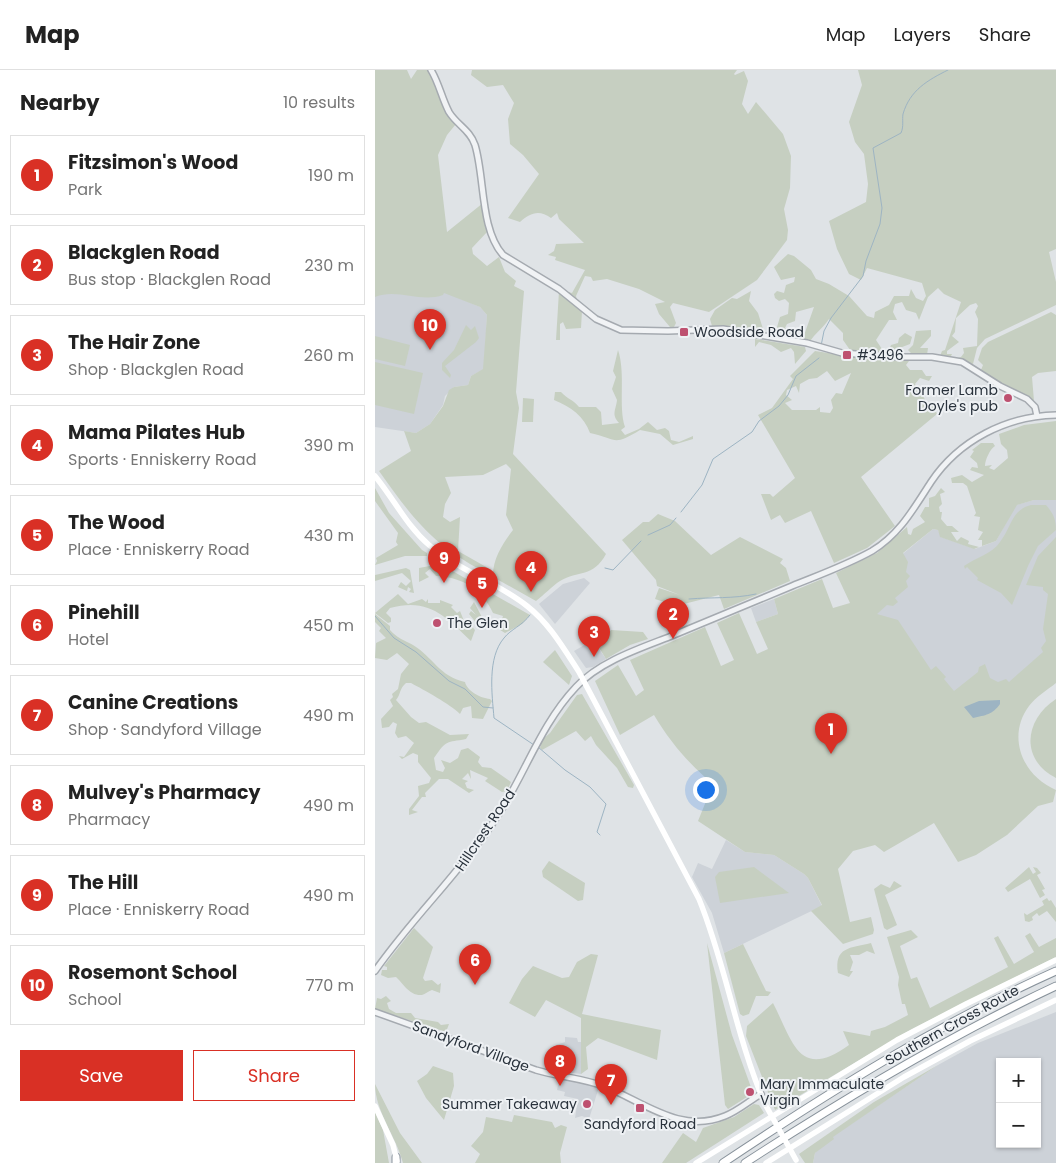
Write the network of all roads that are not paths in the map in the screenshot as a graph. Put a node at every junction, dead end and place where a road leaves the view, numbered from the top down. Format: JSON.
{"nodes":[{"id":1,"x":431,"y":70,"type":"edge"},
{"id":2,"x":1056,"y":415,"type":"edge"},
{"id":3,"x":1037,"y":416,"type":"junction"},
{"id":4,"x":375,"y":476,"type":"edge"},
{"id":5,"x":583,"y":680,"type":"junction"},
{"id":6,"x":1056,"y":960,"type":"edge"},
{"id":7,"x":1056,"y":971,"type":"edge"},
{"id":8,"x":375,"y":972,"type":"edge"},
{"id":9,"x":1056,"y":986,"type":"edge"},
{"id":10,"x":1056,"y":1000,"type":"edge"},
{"id":11,"x":375,"y":1012,"type":"edge"},
{"id":12,"x":761,"y":1094,"type":"junction"},
{"id":13,"x":375,"y":1106,"type":"edge"},
{"id":14,"x":744,"y":1149,"type":"junction"},
{"id":15,"x":398,"y":1161,"type":"edge"},
{"id":16,"x":797,"y":1162,"type":"edge"},
{"id":17,"x":695,"y":1163,"type":"edge"},
{"id":18,"x":718,"y":1163,"type":"edge"},
{"id":19,"x":723,"y":1163,"type":"edge"},
{"id":20,"x":745,"y":1163,"type":"edge"},
{"id":21,"x":766,"y":1163,"type":"edge"}],
"edges":[{"from":1,"to":3,"type":"street"},
{"from":2,"to":3,"type":"street","name":"Hillcrest Road"},
{"from":3,"to":5,"type":"street","name":"Hillcrest Road"},
{"from":4,"to":5,"type":"main road"},
{"from":5,"to":8,"type":"street","name":"Hillcrest Road"},
{"from":5,"to":12,"type":"main road"},
{"from":6,"to":17,"type":"main road"},
{"from":7,"to":14,"type":"highway","name":"Southern Cross Route"},
{"from":9,"to":20,"type":"highway","name":"Southern Cross Route"},
{"from":10,"to":21,"type":"main road"},
{"from":11,"to":12,"type":"street","name":"Sandyford Village"},
{"from":12,"to":16,"type":"main road","bridge":true},
{"from":13,"to":15,"type":"main road"},
{"from":14,"to":18,"type":"highway"},
{"from":14,"to":19,"type":"highway","name":"Southern Cross Route"}]}
